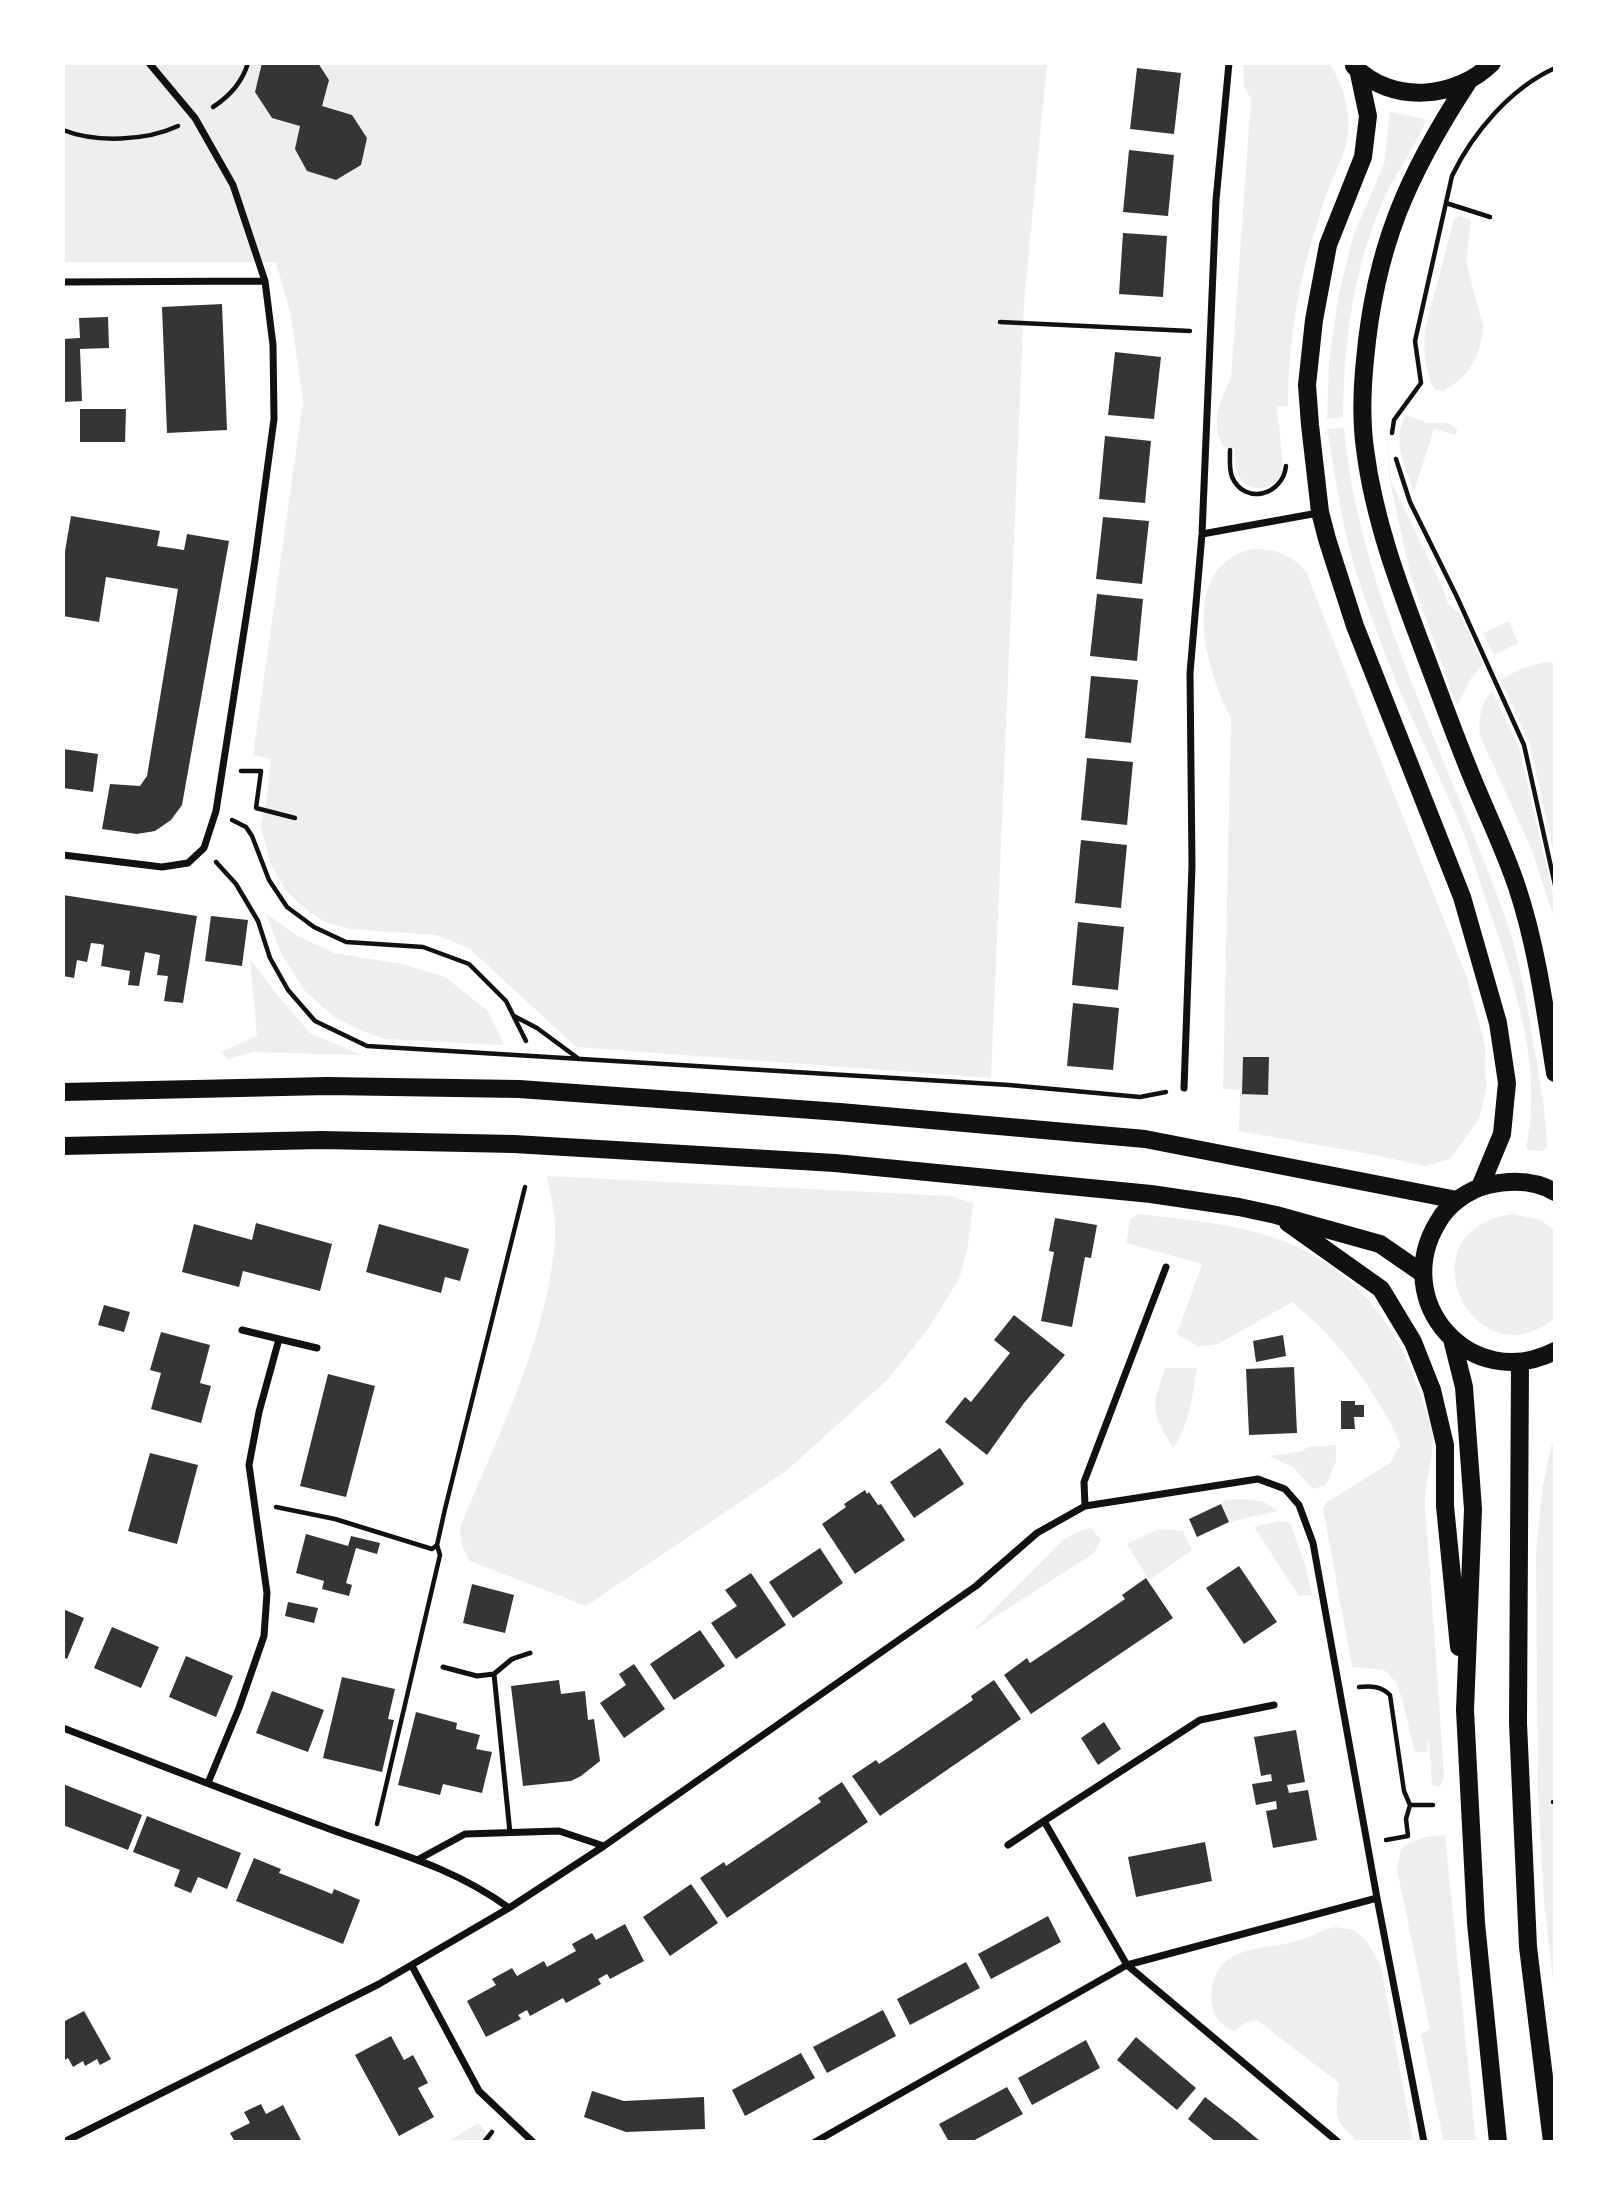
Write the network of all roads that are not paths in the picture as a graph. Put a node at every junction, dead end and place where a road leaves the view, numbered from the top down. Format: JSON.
{"nodes":[{"id":1,"x":149,"y":63,"type":"edge"},
{"id":2,"x":1229,"y":63,"type":"edge"},
{"id":3,"x":1492,"y":63,"type":"edge"},
{"id":4,"x":1355,"y":66,"type":"edge"},
{"id":5,"x":1468,"y":82,"type":"junction"},
{"id":6,"x":265,"y":281,"type":"junction"},
{"id":7,"x":63,"y":282,"type":"edge"},
{"id":8,"x":1320,"y":512,"type":"junction"},
{"id":9,"x":1202,"y":534,"type":"junction"},
{"id":10,"x":63,"y":855,"type":"edge"},
{"id":11,"x":1555,"y":1073,"type":"edge"},
{"id":12,"x":1184,"y":1088,"type":"road end"},
{"id":13,"x":63,"y":1093,"type":"edge"},
{"id":14,"x":63,"y":1146,"type":"edge"},
{"id":15,"x":1480,"y":1187,"type":"junction"},
{"id":16,"x":1555,"y":1192,"type":"edge"},
{"id":17,"x":1457,"y":1200,"type":"junction"},
{"id":18,"x":1276,"y":1215,"type":"junction"},
{"id":19,"x":1166,"y":1267,"type":"dead end"},
{"id":20,"x":1422,"y":1273,"type":"junction"},
{"id":21,"x":242,"y":1330,"type":"dead end"},
{"id":22,"x":279,"y":1339,"type":"junction"},
{"id":23,"x":1452,"y":1339,"type":"junction"},
{"id":24,"x":317,"y":1348,"type":"dead end"},
{"id":25,"x":1555,"y":1352,"type":"edge"},
{"id":26,"x":1520,"y":1362,"type":"junction"},
{"id":27,"x":1085,"y":1506,"type":"junction"},
{"id":28,"x":530,"y":1653,"type":"dead end"},
{"id":29,"x":443,"y":1667,"type":"dead end"},
{"id":30,"x":494,"y":1674,"type":"junction"},
{"id":31,"x":1274,"y":1705,"type":"dead end"},
{"id":32,"x":1465,"y":1710,"type":"junction"},
{"id":33,"x":63,"y":1728,"type":"edge"},
{"id":34,"x":208,"y":1783,"type":"junction"},
{"id":35,"x":1044,"y":1821,"type":"junction"},
{"id":36,"x":510,"y":1833,"type":"junction"},
{"id":37,"x":1008,"y":1845,"type":"dead end"},
{"id":38,"x":604,"y":1846,"type":"junction"},
{"id":39,"x":419,"y":1859,"type":"junction"},
{"id":40,"x":1377,"y":1898,"type":"junction"},
{"id":41,"x":509,"y":1908,"type":"junction"},
{"id":42,"x":1127,"y":1965,"type":"junction"},
{"id":43,"x":412,"y":1966,"type":"junction"},
{"id":44,"x":64,"y":2142,"type":"edge"},
{"id":45,"x":533,"y":2142,"type":"edge"},
{"id":46,"x":815,"y":2142,"type":"edge"},
{"id":47,"x":1338,"y":2142,"type":"edge"},
{"id":48,"x":1424,"y":2142,"type":"edge"},
{"id":49,"x":1498,"y":2142,"type":"edge"},
{"id":50,"x":1552,"y":2142,"type":"edge"}],
"edges":[{"from":1,"to":6,"type":"street"},
{"from":2,"to":9,"type":"street"},
{"from":3,"to":5,"type":"main road"},
{"from":4,"to":5,"type":"main road"},
{"from":4,"to":8,"type":"main road"},
{"from":5,"to":11,"type":"main road"},
{"from":6,"to":7,"type":"street"},
{"from":6,"to":10,"type":"street"},
{"from":8,"to":9,"type":"street"},
{"from":8,"to":15,"type":"main road"},
{"from":9,"to":12,"type":"street"},
{"from":13,"to":17,"type":"main road"},
{"from":14,"to":18,"type":"main road"},
{"from":15,"to":16,"type":"main road"},
{"from":15,"to":17,"type":"main road"},
{"from":17,"to":20,"type":"main road"},
{"from":18,"to":20,"type":"main road"},
{"from":18,"to":32,"type":"main road"},
{"from":19,"to":27,"type":"street"},
{"from":20,"to":23,"type":"main road"},
{"from":21,"to":22,"type":"street"},
{"from":22,"to":24,"type":"street"},
{"from":22,"to":34,"type":"street"},
{"from":23,"to":26,"type":"main road"},
{"from":23,"to":32,"type":"main road"},
{"from":25,"to":26,"type":"main road"},
{"from":26,"to":50,"type":"main road"},
{"from":27,"to":38,"type":"street"},
{"from":27,"to":40,"type":"street"},
{"from":28,"to":30,"type":"lane"},
{"from":29,"to":30,"type":"lane"},
{"from":30,"to":36,"type":"lane"},
{"from":31,"to":35,"type":"street"},
{"from":32,"to":49,"type":"main road"},
{"from":33,"to":34,"type":"street"},
{"from":34,"to":39,"type":"street"},
{"from":35,"to":37,"type":"street"},
{"from":35,"to":42,"type":"street"},
{"from":36,"to":38,"type":"street"},
{"from":36,"to":39,"type":"street"},
{"from":38,"to":41,"type":"street"},
{"from":39,"to":41,"type":"street"},
{"from":40,"to":42,"type":"street"},
{"from":40,"to":48,"type":"street"},
{"from":41,"to":43,"type":"street"},
{"from":42,"to":46,"type":"street"},
{"from":42,"to":47,"type":"street"},
{"from":43,"to":44,"type":"street"},
{"from":43,"to":45,"type":"street"}]}
